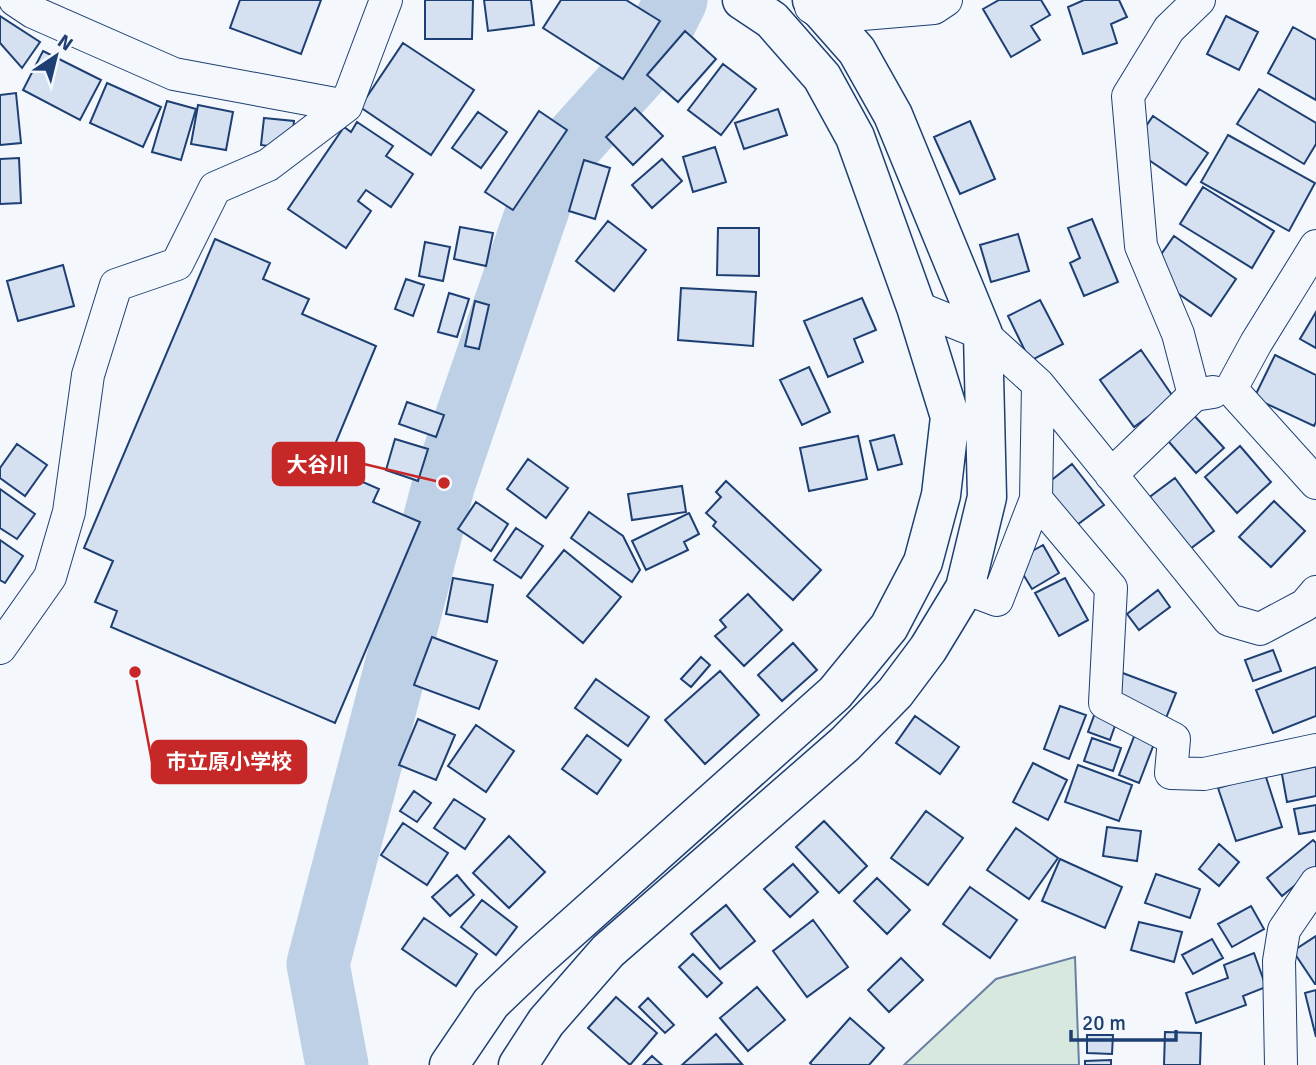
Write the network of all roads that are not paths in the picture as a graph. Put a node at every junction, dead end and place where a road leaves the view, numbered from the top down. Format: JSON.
{"nodes":[{"id":1,"x":15,"y":0,"type":"edge"},
{"id":2,"x":386,"y":0,"type":"edge"},
{"id":3,"x":742,"y":0,"type":"edge"},
{"id":4,"x":946,"y":0,"type":"edge"},
{"id":5,"x":1199,"y":0,"type":"edge"},
{"id":6,"x":813,"y":6,"type":"edge"},
{"id":7,"x":346,"y":106,"type":"junction"},
{"id":8,"x":1316,"y":246,"type":"edge"},
{"id":9,"x":916,"y":307,"type":"junction"},
{"id":10,"x":983,"y":334,"type":"junction"},
{"id":11,"x":1038,"y":384,"type":"junction"},
{"id":12,"x":1231,"y":389,"type":"junction"},
{"id":13,"x":1194,"y":395,"type":"junction"},
{"id":14,"x":1111,"y":475,"type":"junction"},
{"id":15,"x":1316,"y":483,"type":"edge"},
{"id":16,"x":1036,"y":499,"type":"junction"},
{"id":17,"x":965,"y":588,"type":"junction"},
{"id":18,"x":1316,"y":592,"type":"edge"},
{"id":19,"x":0,"y":648,"type":"edge"},
{"id":20,"x":1316,"y":750,"type":"edge"},
{"id":21,"x":1316,"y":884,"type":"edge"},
{"id":22,"x":449,"y":1065,"type":"edge"},
{"id":23,"x":518,"y":1065,"type":"edge"},
{"id":24,"x":1280,"y":1065,"type":"edge"}],
"edges":[{"from":1,"to":7,"type":"street"},
{"from":2,"to":7,"type":"street"},
{"from":3,"to":9,"type":"street"},
{"from":4,"to":6,"type":"street"},
{"from":5,"to":13,"type":"street"},
{"from":6,"to":10,"type":"street"},
{"from":7,"to":19,"type":"street"},
{"from":8,"to":12,"type":"street"},
{"from":9,"to":10,"type":"street"},
{"from":9,"to":22,"type":"street"},
{"from":10,"to":11,"type":"street"},
{"from":10,"to":17,"type":"street"},
{"from":11,"to":14,"type":"street"},
{"from":11,"to":16,"type":"street"},
{"from":12,"to":13,"type":"street"},
{"from":12,"to":15,"type":"street"},
{"from":13,"to":14,"type":"street"},
{"from":14,"to":18,"type":"street"},
{"from":16,"to":17,"type":"street"},
{"from":16,"to":20,"type":"street"},
{"from":17,"to":23,"type":"street"},
{"from":21,"to":24,"type":"street"}]}
